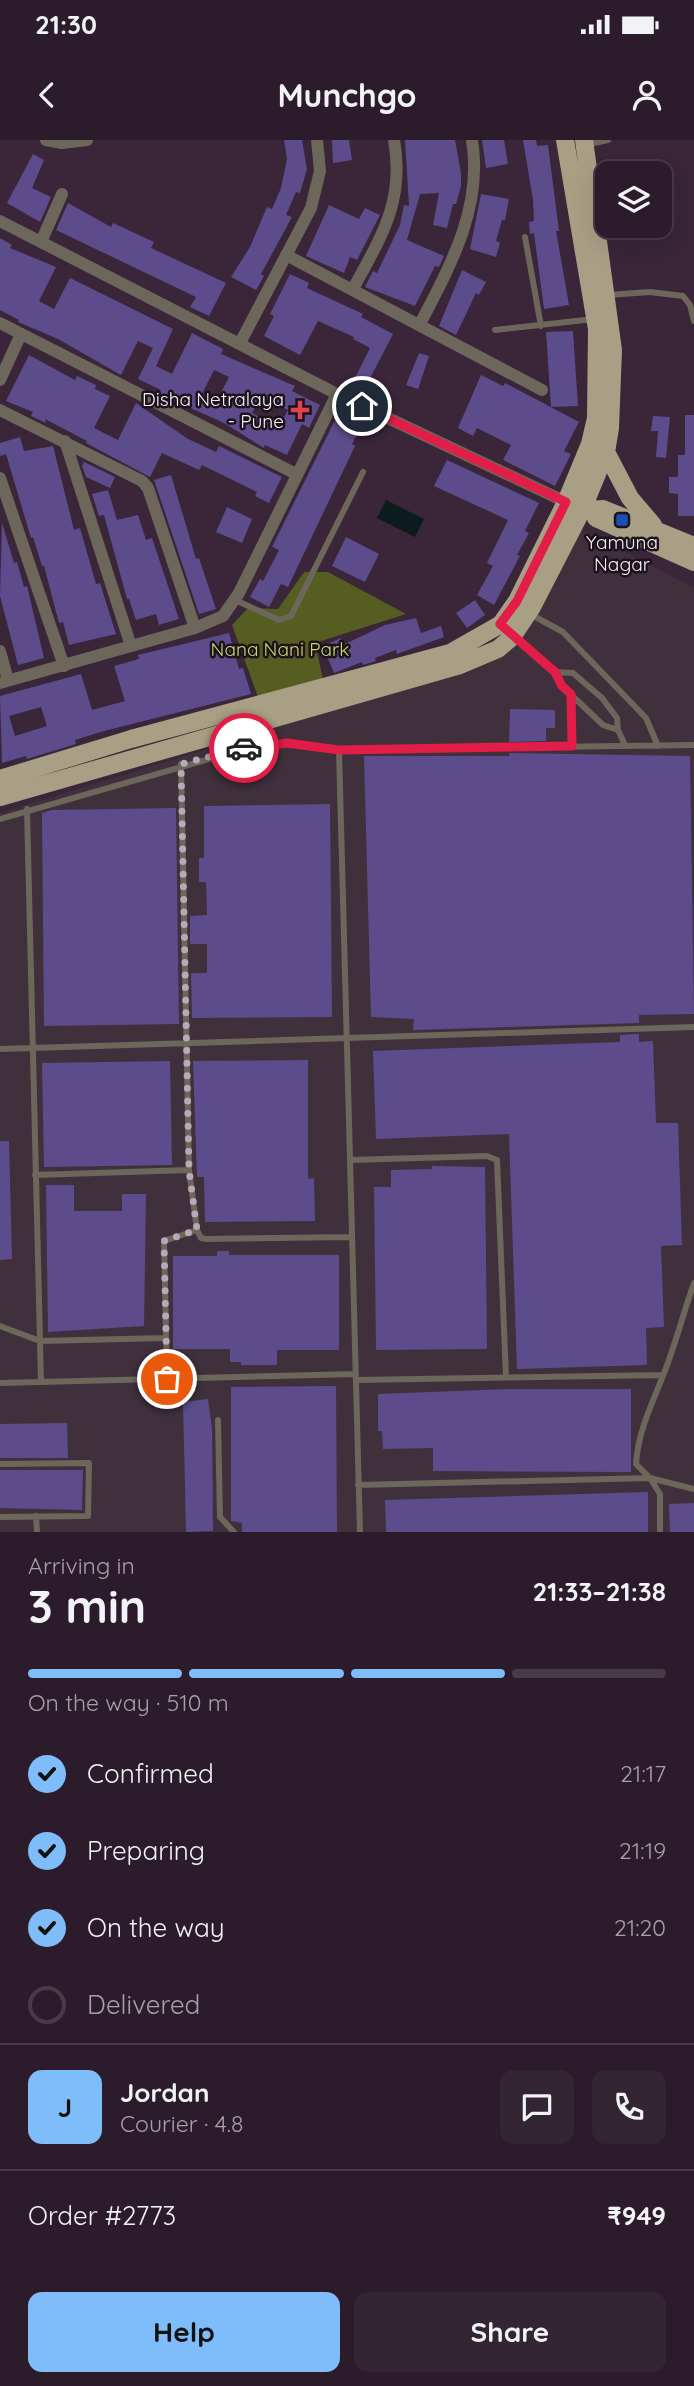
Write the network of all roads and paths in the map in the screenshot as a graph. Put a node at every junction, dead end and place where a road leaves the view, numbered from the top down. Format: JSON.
{"nodes":[{"id":1,"x":46,"y":140,"type":"edge"},
{"id":2,"x":87,"y":140,"type":"edge"},
{"id":3,"x":317,"y":140,"type":"edge"},
{"id":4,"x":394,"y":140,"type":"edge"},
{"id":5,"x":472,"y":140,"type":"edge"},
{"id":6,"x":565,"y":140,"type":"edge"},
{"id":7,"x":608,"y":140,"type":"edge"},
{"id":8,"x":584,"y":142,"type":"edge"},
{"id":9,"x":62,"y":194,"type":"dead end"},
{"id":10,"x":0,"y":221,"type":"edge"},
{"id":11,"x":525,"y":237,"type":"dead end"},
{"id":12,"x":41,"y":242,"type":"junction"},
{"id":13,"x":286,"y":255,"type":"junction"},
{"id":14,"x":353,"y":289,"type":"junction"},
{"id":15,"x":606,"y":295,"type":"junction"},
{"id":16,"x":596,"y":319,"type":"junction"},
{"id":17,"x":694,"y":321,"type":"edge"},
{"id":18,"x":0,"y":323,"type":"edge"},
{"id":19,"x":420,"y":324,"type":"junction"},
{"id":20,"x":541,"y":326,"type":"junction"},
{"id":21,"x":495,"y":330,"type":"dead end"},
{"id":22,"x":21,"y":334,"type":"junction"},
{"id":23,"x":240,"y":342,"type":"junction"},
{"id":24,"x":0,"y":380,"type":"edge"},
{"id":25,"x":542,"y":390,"type":"dead end"},
{"id":26,"x":337,"y":394,"type":"junction"},
{"id":27,"x":0,"y":410,"type":"edge"},
{"id":28,"x":65,"y":441,"type":"junction"},
{"id":29,"x":606,"y":452,"type":"junction"},
{"id":30,"x":363,"y":472,"type":"dead end"},
{"id":31,"x":296,"y":474,"type":"junction"},
{"id":32,"x":0,"y":478,"type":"edge"},
{"id":33,"x":566,"y":502,"type":"junction"},
{"id":34,"x":587,"y":509,"type":"junction"},
{"id":35,"x":655,"y":528,"type":"junction"},
{"id":36,"x":694,"y":546,"type":"edge"},
{"id":37,"x":694,"y":562,"type":"edge"},
{"id":38,"x":235,"y":600,"type":"junction"},
{"id":39,"x":522,"y":608,"type":"junction"},
{"id":40,"x":195,"y":628,"type":"junction"},
{"id":41,"x":506,"y":630,"type":"junction"},
{"id":42,"x":131,"y":646,"type":"junction"},
{"id":43,"x":0,"y":651,"type":"edge"},
{"id":44,"x":64,"y":666,"type":"junction"},
{"id":45,"x":555,"y":672,"type":"junction"},
{"id":46,"x":4,"y":682,"type":"edge"},
{"id":47,"x":571,"y":694,"type":"junction"},
{"id":48,"x":618,"y":730,"type":"junction"},
{"id":49,"x":625,"y":745,"type":"junction"},
{"id":50,"x":694,"y":745,"type":"edge"},
{"id":51,"x":572,"y":746,"type":"junction"},
{"id":52,"x":658,"y":746,"type":"junction"},
{"id":53,"x":339,"y":750,"type":"junction"},
{"id":54,"x":181,"y":764,"type":"junction"},
{"id":55,"x":0,"y":779,"type":"edge"},
{"id":56,"x":0,"y":797,"type":"edge"},
{"id":57,"x":27,"y":809,"type":"junction"},
{"id":58,"x":0,"y":818,"type":"edge"},
{"id":59,"x":694,"y":1027,"type":"edge"},
{"id":60,"x":347,"y":1038,"type":"junction"},
{"id":61,"x":186,"y":1044,"type":"junction"},
{"id":62,"x":0,"y":1049,"type":"edge"},
{"id":63,"x":32,"y":1049,"type":"junction"},
{"id":64,"x":350,"y":1160,"type":"junction"},
{"id":65,"x":189,"y":1170,"type":"junction"},
{"id":66,"x":35,"y":1175,"type":"junction"},
{"id":67,"x":197,"y":1230,"type":"junction"},
{"id":68,"x":352,"y":1237,"type":"junction"},
{"id":69,"x":694,"y":1283,"type":"edge"},
{"id":70,"x":0,"y":1326,"type":"edge"},
{"id":71,"x":166,"y":1338,"type":"junction"},
{"id":72,"x":40,"y":1341,"type":"junction"},
{"id":73,"x":663,"y":1375,"type":"junction"},
{"id":74,"x":356,"y":1377,"type":"junction"},
{"id":75,"x":506,"y":1377,"type":"junction"},
{"id":76,"x":167,"y":1379,"type":"junction"},
{"id":77,"x":41,"y":1382,"type":"junction"},
{"id":78,"x":0,"y":1383,"type":"edge"},
{"id":79,"x":218,"y":1420,"type":"dead end"},
{"id":80,"x":0,"y":1464,"type":"edge"},
{"id":81,"x":650,"y":1478,"type":"junction"},
{"id":82,"x":358,"y":1485,"type":"junction"},
{"id":83,"x":694,"y":1489,"type":"edge"},
{"id":84,"x":36,"y":1516,"type":"junction"},
{"id":85,"x":0,"y":1517,"type":"edge"},
{"id":86,"x":37,"y":1532,"type":"edge"},
{"id":87,"x":234,"y":1532,"type":"edge"},
{"id":88,"x":360,"y":1532,"type":"edge"},
{"id":89,"x":660,"y":1532,"type":"edge"}],
"edges":[{"from":1,"to":2,"type":"street"},
{"from":3,"to":13,"type":"street"},
{"from":4,"to":14,"type":"street"},
{"from":5,"to":19,"type":"street"},
{"from":6,"to":16,"type":"main road"},
{"from":7,"to":8,"type":"lane"},
{"from":8,"to":15,"type":"main road"},
{"from":9,"to":12,"type":"street"},
{"from":10,"to":12,"type":"street"},
{"from":11,"to":20,"type":"lane"},
{"from":12,"to":23,"type":"street"},
{"from":13,"to":14,"type":"street"},
{"from":13,"to":23,"type":"street"},
{"from":14,"to":19,"type":"street"},
{"from":15,"to":17,"type":"lane"},
{"from":15,"to":29,"type":"main road"},
{"from":16,"to":20,"type":"lane"},
{"from":16,"to":33,"type":"main road"},
{"from":18,"to":22,"type":"street"},
{"from":19,"to":25,"type":"street"},
{"from":20,"to":21,"type":"lane"},
{"from":22,"to":24,"type":"street"},
{"from":22,"to":31,"type":"street"},
{"from":23,"to":26,"type":"street"},
{"from":26,"to":31,"type":"street"},
{"from":26,"to":33,"type":"street"},
{"from":27,"to":28,"type":"street"},
{"from":28,"to":40,"type":"street"},
{"from":28,"to":42,"type":"street"},
{"from":29,"to":34,"type":"main road"},
{"from":29,"to":35,"type":"main road"},
{"from":30,"to":38,"type":"lane"},
{"from":31,"to":38,"type":"street"},
{"from":32,"to":44,"type":"street"},
{"from":33,"to":34,"type":"main road"},
{"from":33,"to":39,"type":"main road"},
{"from":34,"to":35,"type":"main road"},
{"from":34,"to":37,"type":"main road"},
{"from":34,"to":39,"type":"main road"},
{"from":35,"to":36,"type":"main road"},
{"from":38,"to":40,"type":"street"},
{"from":39,"to":41,"type":"main road"},
{"from":39,"to":52,"type":"lane"},
{"from":40,"to":42,"type":"street"},
{"from":41,"to":45,"type":"lane"},
{"from":41,"to":55,"type":"main road"},
{"from":41,"to":56,"type":"main road"},
{"from":42,"to":44,"type":"street"},
{"from":43,"to":46,"type":"street"},
{"from":44,"to":46,"type":"street"},
{"from":45,"to":47,"type":"lane"},
{"from":45,"to":48,"type":"lane"},
{"from":47,"to":48,"type":"lane"},
{"from":47,"to":51,"type":"lane"},
{"from":48,"to":49,"type":"lane"},
{"from":49,"to":51,"type":"lane"},
{"from":49,"to":52,"type":"lane"},
{"from":50,"to":52,"type":"lane"},
{"from":51,"to":53,"type":"lane"},
{"from":53,"to":54,"type":"lane"},
{"from":53,"to":60,"type":"lane"},
{"from":54,"to":57,"type":"lane"},
{"from":54,"to":61,"type":"lane"},
{"from":57,"to":58,"type":"lane"},
{"from":57,"to":63,"type":"lane"},
{"from":59,"to":60,"type":"lane"},
{"from":60,"to":61,"type":"lane"},
{"from":60,"to":64,"type":"lane"},
{"from":61,"to":63,"type":"lane"},
{"from":61,"to":65,"type":"lane"},
{"from":62,"to":63,"type":"lane"},
{"from":63,"to":66,"type":"lane"},
{"from":64,"to":68,"type":"lane"},
{"from":64,"to":75,"type":"lane"},
{"from":65,"to":66,"type":"lane"},
{"from":65,"to":67,"type":"lane"},
{"from":66,"to":72,"type":"lane"},
{"from":67,"to":68,"type":"lane"},
{"from":67,"to":71,"type":"lane"},
{"from":68,"to":74,"type":"lane"},
{"from":69,"to":73,"type":"lane"},
{"from":70,"to":72,"type":"lane"},
{"from":71,"to":72,"type":"lane"},
{"from":71,"to":76,"type":"lane"},
{"from":72,"to":77,"type":"lane"},
{"from":73,"to":75,"type":"lane"},
{"from":73,"to":81,"type":"lane"},
{"from":74,"to":75,"type":"lane"},
{"from":74,"to":76,"type":"lane"},
{"from":74,"to":82,"type":"lane"},
{"from":76,"to":77,"type":"lane"},
{"from":77,"to":78,"type":"lane"},
{"from":79,"to":87,"type":"lane"},
{"from":80,"to":84,"type":"lane"},
{"from":81,"to":82,"type":"lane"},
{"from":81,"to":83,"type":"lane"},
{"from":81,"to":89,"type":"lane"},
{"from":82,"to":88,"type":"lane"},
{"from":84,"to":85,"type":"lane"},
{"from":84,"to":86,"type":"lane"}]}
